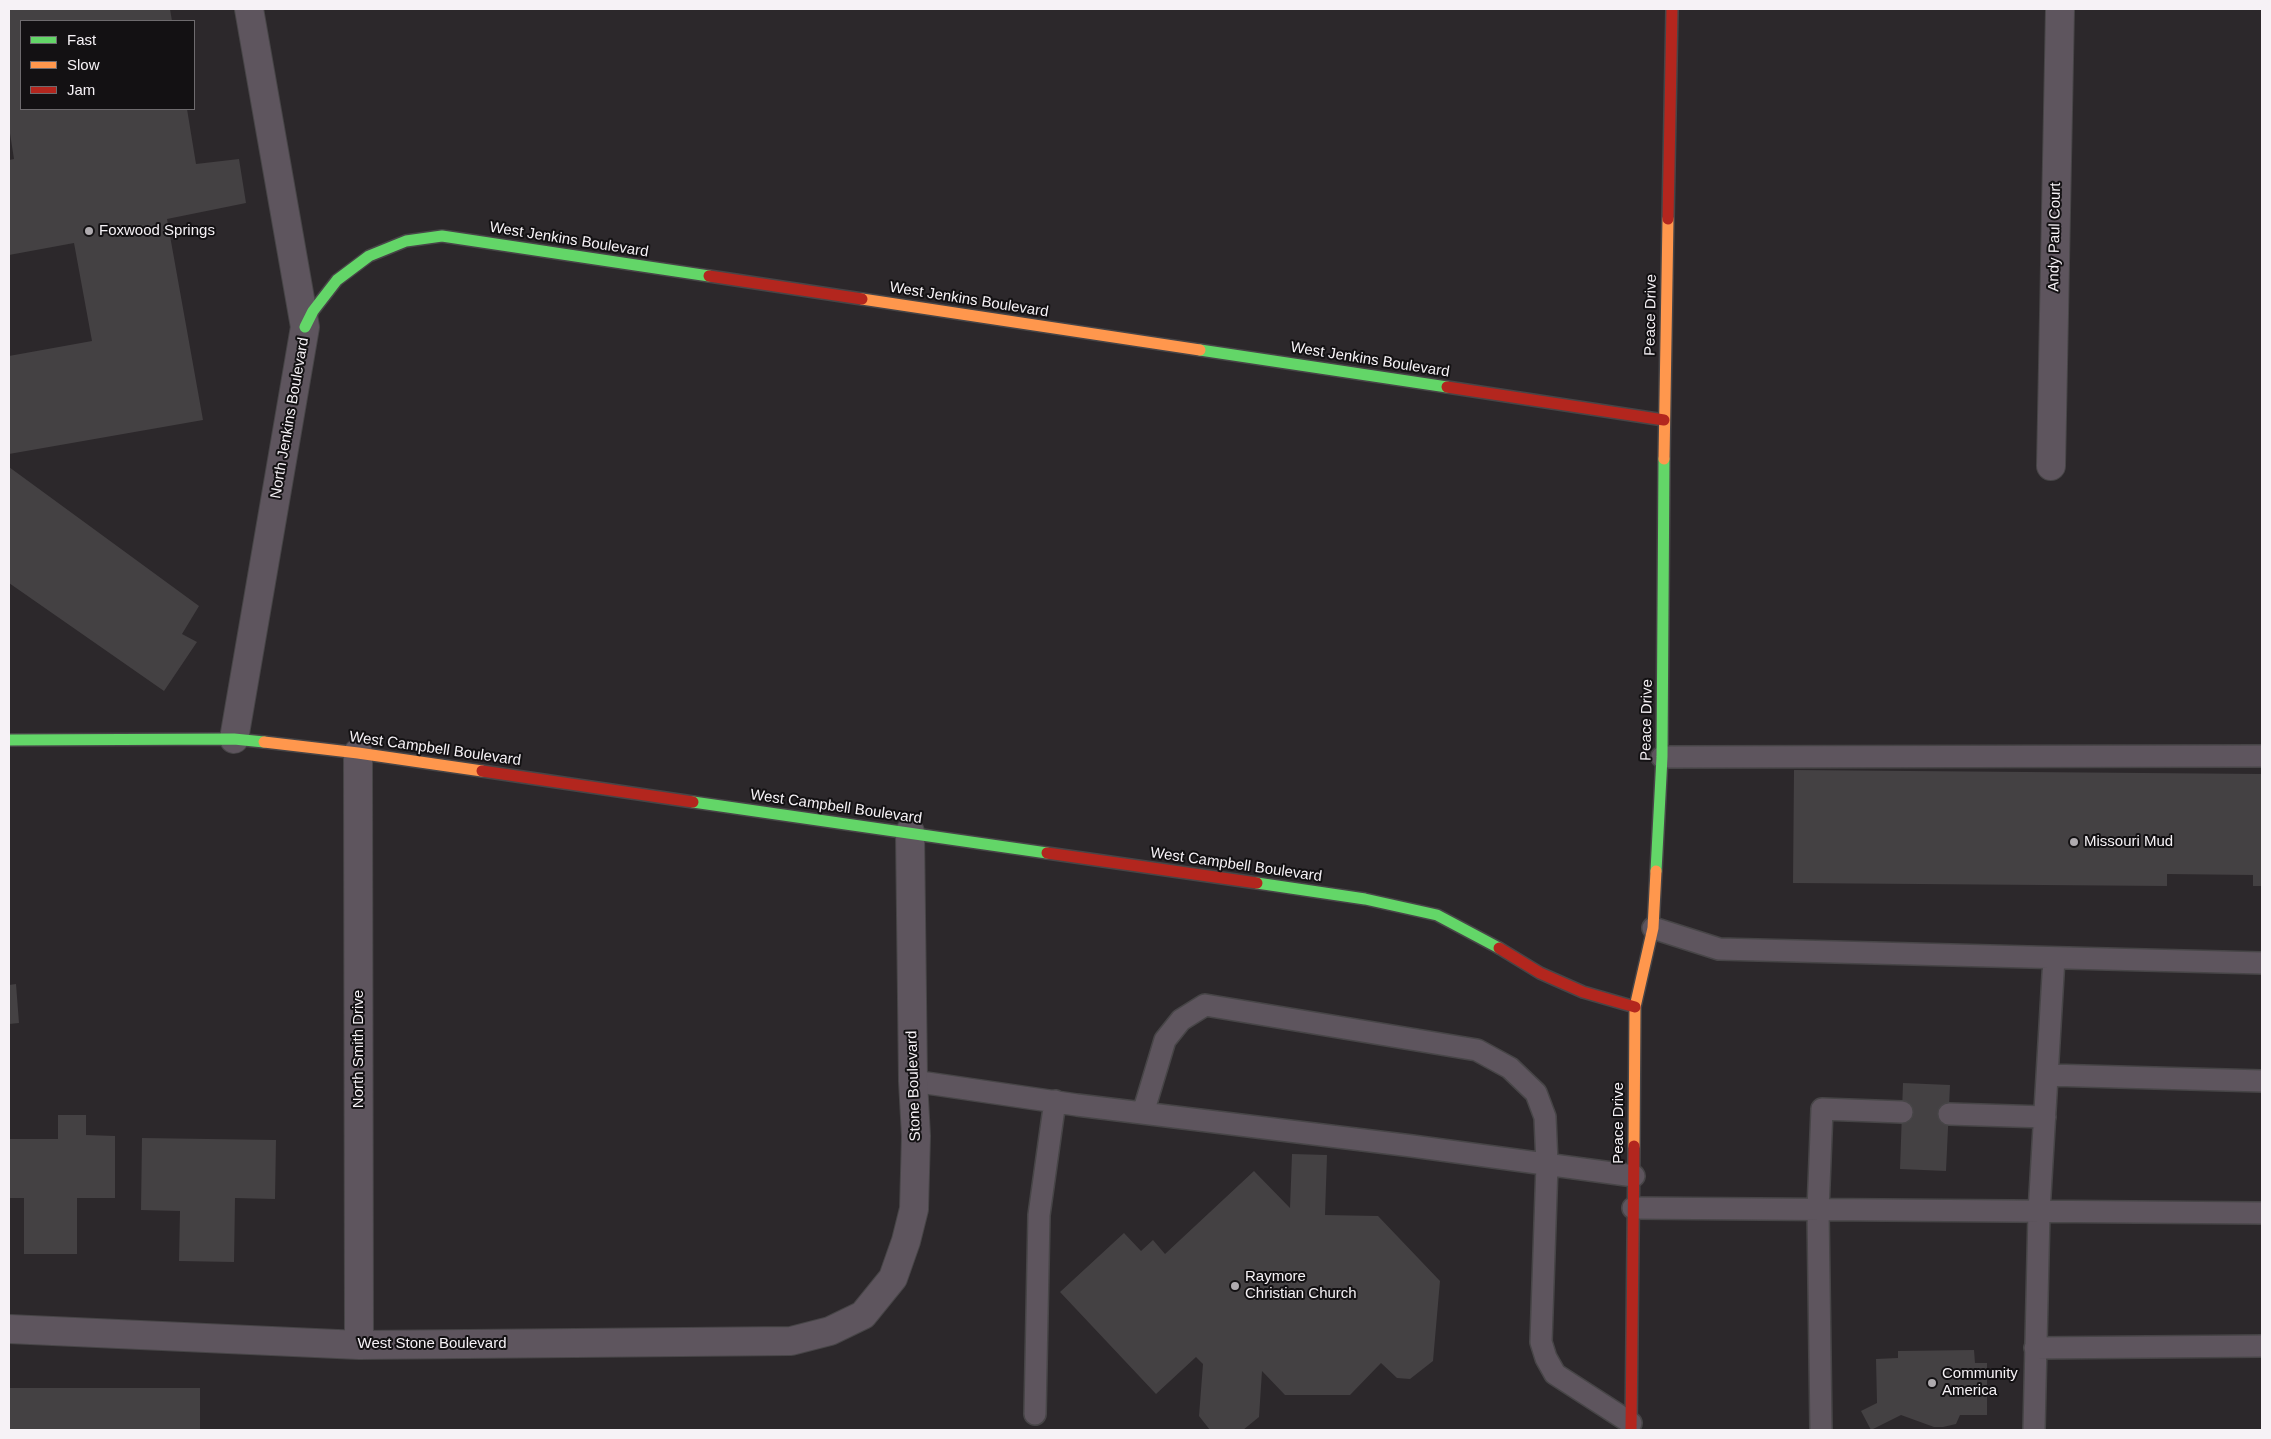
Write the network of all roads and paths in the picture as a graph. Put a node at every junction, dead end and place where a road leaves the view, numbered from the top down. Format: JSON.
{"nodes":[{"id":1,"x":249,"y":9,"type":"edge"},
{"id":2,"x":1672,"y":9,"type":"edge"},
{"id":3,"x":2060,"y":9,"type":"edge"},
{"id":4,"x":305,"y":327,"type":"junction"},
{"id":5,"x":1664,"y":420,"type":"junction"},
{"id":6,"x":2051,"y":466,"type":"dead end"},
{"id":7,"x":234,"y":739,"type":"junction"},
{"id":8,"x":9,"y":740,"type":"edge"},
{"id":9,"x":358,"y":753,"type":"junction"},
{"id":10,"x":2262,"y":756,"type":"edge"},
{"id":11,"x":1662,"y":757,"type":"junction"},
{"id":12,"x":910,"y":832,"type":"junction"},
{"id":13,"x":1653,"y":928,"type":"junction"},
{"id":14,"x":2054,"y":958,"type":"junction"},
{"id":15,"x":2262,"y":963,"type":"edge"},
{"id":16,"x":1635,"y":1007,"type":"junction"},
{"id":17,"x":2048,"y":1075,"type":"junction"},
{"id":18,"x":913,"y":1081,"type":"junction"},
{"id":19,"x":2262,"y":1081,"type":"edge"},
{"id":20,"x":1055,"y":1102,"type":"junction"},
{"id":21,"x":1902,"y":1112,"type":"dead end"},
{"id":22,"x":1143,"y":1113,"type":"junction"},
{"id":23,"x":1949,"y":1114,"type":"dead end"},
{"id":24,"x":2045,"y":1118,"type":"junction"},
{"id":25,"x":1547,"y":1164,"type":"junction"},
{"id":26,"x":1634,"y":1176,"type":"junction"},
{"id":27,"x":1633,"y":1208,"type":"junction"},
{"id":28,"x":1818,"y":1210,"type":"junction"},
{"id":29,"x":2039,"y":1212,"type":"junction"},
{"id":30,"x":2262,"y":1213,"type":"edge"},
{"id":31,"x":852,"y":1320,"type":"joint"},
{"id":32,"x":9,"y":1329,"type":"edge"},
{"id":33,"x":359,"y":1345,"type":"junction"},
{"id":34,"x":2262,"y":1346,"type":"edge"},
{"id":35,"x":2034,"y":1348,"type":"junction"},
{"id":36,"x":1035,"y":1414,"type":"dead end"},
{"id":37,"x":1631,"y":1426,"type":"edge"},
{"id":38,"x":1821,"y":1430,"type":"edge"},
{"id":39,"x":2034,"y":1430,"type":"edge"}],
"edges":[{"from":1,"to":4,"type":"street","name":"North Jenkins Boulevard"},
{"from":2,"to":5,"type":"street","name":"Peace Drive"},
{"from":3,"to":6,"type":"street","name":"Andy Paul Court"},
{"from":4,"to":5,"type":"street","name":"West Jenkins Boulevard"},
{"from":4,"to":7,"type":"street","name":"North Jenkins Boulevard"},
{"from":5,"to":11,"type":"street","name":"Peace Drive"},
{"from":7,"to":8,"type":"street","name":"West Campbell Boulevard"},
{"from":7,"to":9,"type":"street","name":"West Campbell Boulevard"},
{"from":9,"to":12,"type":"street","name":"West Campbell Boulevard"},
{"from":9,"to":33,"type":"street","name":"North Smith Drive"},
{"from":10,"to":11,"type":"lane"},
{"from":11,"to":13,"type":"street","name":"Peace Drive"},
{"from":12,"to":16,"type":"street","name":"West Campbell Boulevard"},
{"from":12,"to":18,"type":"street","name":"Stone Boulevard"},
{"from":13,"to":14,"type":"lane"},
{"from":13,"to":16,"type":"street","name":"Peace Drive"},
{"from":14,"to":15,"type":"lane"},
{"from":14,"to":17,"type":"lane"},
{"from":16,"to":26,"type":"street","name":"Peace Drive"},
{"from":17,"to":19,"type":"lane"},
{"from":17,"to":24,"type":"lane"},
{"from":18,"to":20,"type":"lane"},
{"from":18,"to":31,"type":"street","name":"Stone Boulevard"},
{"from":20,"to":22,"type":"lane"},
{"from":20,"to":36,"type":"lane"},
{"from":21,"to":28,"type":"lane"},
{"from":22,"to":25,"type":"lane"},
{"from":22,"to":25,"type":"lane"},
{"from":23,"to":24,"type":"lane"},
{"from":24,"to":29,"type":"lane"},
{"from":25,"to":26,"type":"lane"},
{"from":25,"to":37,"type":"lane"},
{"from":26,"to":27,"type":"street","name":"Peace Drive"},
{"from":27,"to":28,"type":"lane"},
{"from":27,"to":37,"type":"street","name":"Peace Drive"},
{"from":28,"to":29,"type":"lane"},
{"from":28,"to":38,"type":"lane"},
{"from":29,"to":30,"type":"lane"},
{"from":29,"to":35,"type":"lane"},
{"from":31,"to":33,"type":"street","name":"West Stone Boulevard"},
{"from":32,"to":33,"type":"street","name":"West Stone Boulevard"},
{"from":34,"to":35,"type":"lane"},
{"from":35,"to":39,"type":"lane"}]}
